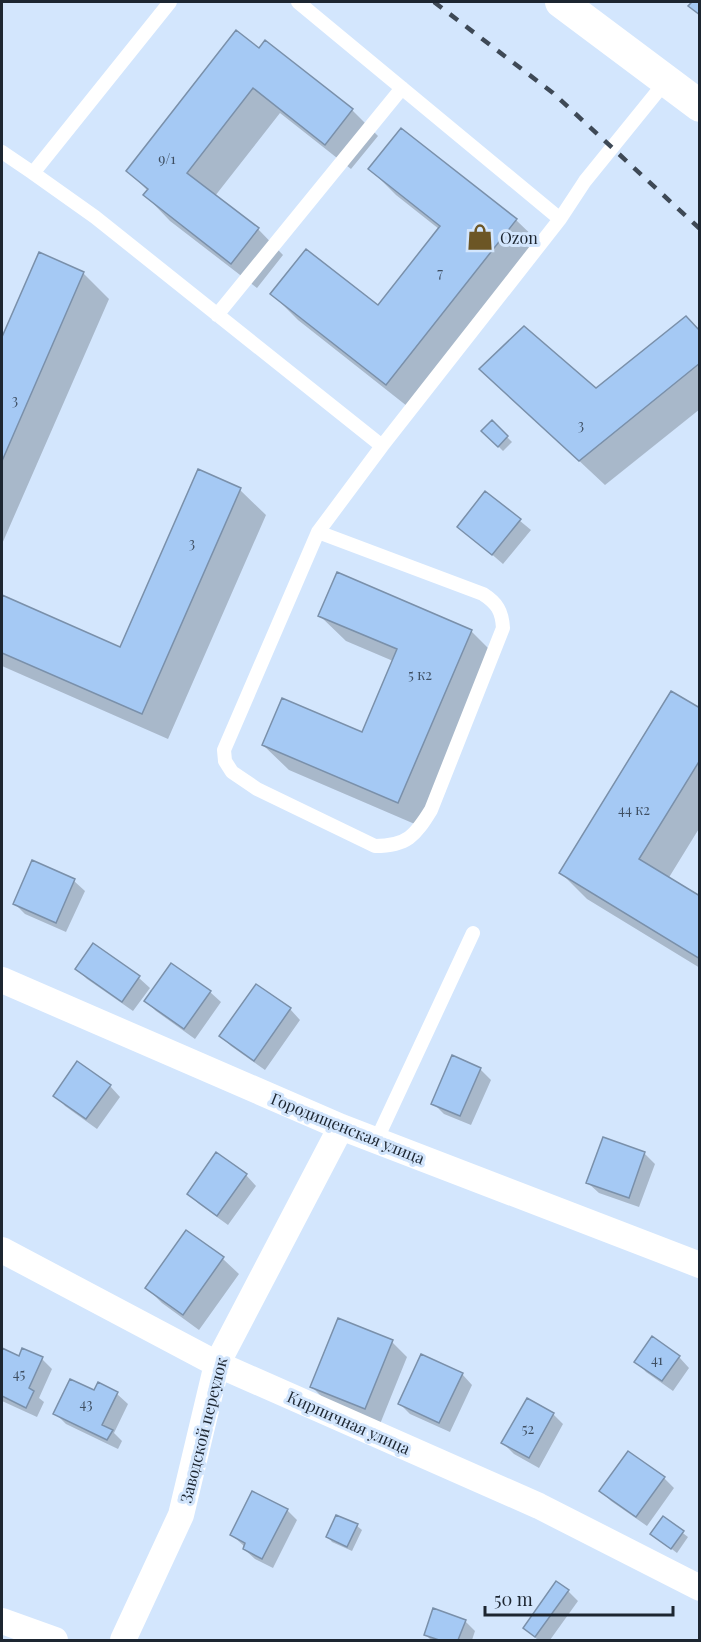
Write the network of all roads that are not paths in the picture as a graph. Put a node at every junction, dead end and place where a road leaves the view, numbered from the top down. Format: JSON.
{"nodes":[{"id":1,"x":170,"y":2,"type":"edge"},
{"id":2,"x":298,"y":2,"type":"edge"},
{"id":3,"x":561,"y":2,"type":"edge"},
{"id":4,"x":666,"y":81,"type":"junction"},
{"id":5,"x":402,"y":88,"type":"junction"},
{"id":6,"x":699,"y":106,"type":"edge"},
{"id":7,"x":2,"y":152,"type":"edge"},
{"id":8,"x":33,"y":173,"type":"junction"},
{"id":9,"x":560,"y":219,"type":"junction"},
{"id":10,"x":217,"y":315,"type":"junction"},
{"id":11,"x":382,"y":446,"type":"junction"},
{"id":12,"x":318,"y":532,"type":"junction"},
{"id":13,"x":473,"y":933,"type":"dead end"},
{"id":14,"x":2,"y":980,"type":"edge"},
{"id":15,"x":341,"y":1127,"type":"junction"},
{"id":16,"x":376,"y":1141,"type":"junction"},
{"id":17,"x":2,"y":1250,"type":"edge"},
{"id":18,"x":699,"y":1265,"type":"edge"},
{"id":19,"x":217,"y":1364,"type":"junction"},
{"id":20,"x":699,"y":1588,"type":"edge"},
{"id":21,"x":2,"y":1621,"type":"edge"},
{"id":22,"x":55,"y":1641,"type":"edge"},
{"id":23,"x":123,"y":1641,"type":"edge"}],
"edges":[{"from":1,"to":8,"type":"lane"},
{"from":2,"to":5,"type":"lane"},
{"from":3,"to":4,"type":"street"},
{"from":4,"to":6,"type":"street"},
{"from":4,"to":9,"type":"lane"},
{"from":5,"to":9,"type":"lane"},
{"from":5,"to":10,"type":"lane"},
{"from":7,"to":8,"type":"lane"},
{"from":8,"to":10,"type":"lane"},
{"from":9,"to":11,"type":"lane"},
{"from":10,"to":11,"type":"lane"},
{"from":11,"to":12,"type":"lane"},
{"from":12,"to":12,"type":"lane"},
{"from":13,"to":16,"type":"lane"},
{"from":14,"to":15,"type":"street","name":"Городищенская улица"},
{"from":15,"to":16,"type":"street","name":"Городищенская улица"},
{"from":15,"to":19,"type":"street","name":"Заводской переулок"},
{"from":16,"to":18,"type":"street","name":"Городищенская улица"},
{"from":17,"to":19,"type":"street","name":"Кирпичная улица"},
{"from":19,"to":20,"type":"street","name":"Кирпичная улица"},
{"from":19,"to":23,"type":"street","name":"Заводской переулок"},
{"from":21,"to":22,"type":"street"}]}
